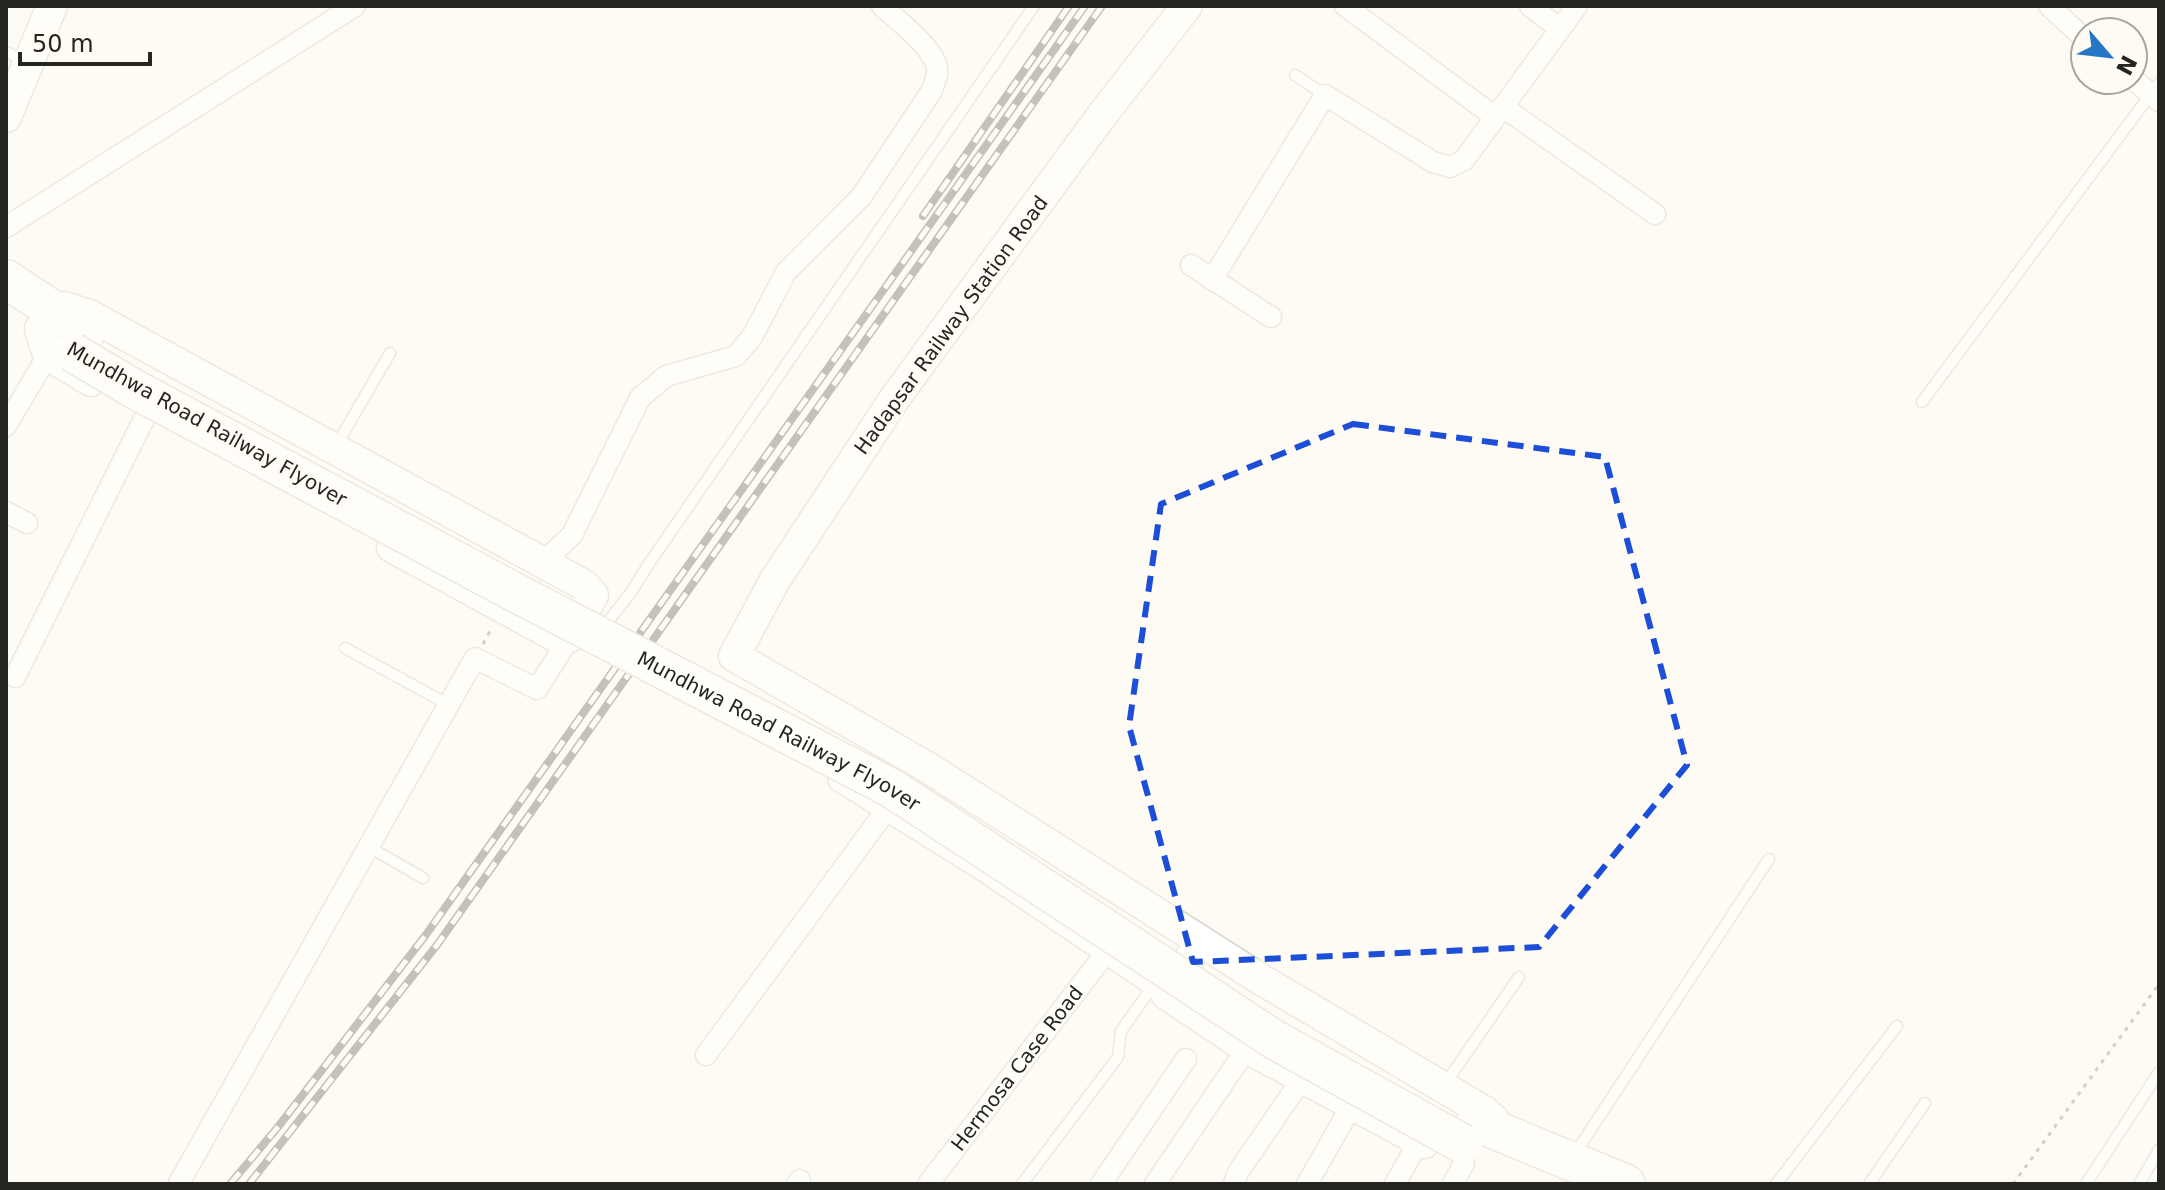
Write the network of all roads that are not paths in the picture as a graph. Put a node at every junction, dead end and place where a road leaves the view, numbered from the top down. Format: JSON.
{"nodes":[{"id":1,"x":355,"y":6,"type":"edge"},
{"id":2,"x":882,"y":6,"type":"edge"},
{"id":3,"x":1034,"y":6,"type":"edge"},
{"id":4,"x":1187,"y":6,"type":"edge"},
{"id":5,"x":1345,"y":6,"type":"edge"},
{"id":6,"x":1530,"y":6,"type":"edge"},
{"id":7,"x":1577,"y":6,"type":"edge"},
{"id":8,"x":49,"y":7,"type":"edge"},
{"id":9,"x":1560,"y":29,"type":"junction"},
{"id":10,"x":17,"y":57,"type":"edge"},
{"id":11,"x":1295,"y":75,"type":"dead end"},
{"id":12,"x":2156,"y":92,"type":"edge"},
{"id":13,"x":1325,"y":95,"type":"junction"},
{"id":14,"x":1499,"y":112,"type":"junction"},
{"id":15,"x":6,"y":117,"type":"edge"},
{"id":16,"x":1655,"y":214,"type":"dead end"},
{"id":17,"x":6,"y":227,"type":"edge"},
{"id":18,"x":1191,"y":265,"type":"dead end"},
{"id":19,"x":6,"y":279,"type":"edge"},
{"id":20,"x":1212,"y":280,"type":"junction"},
{"id":21,"x":1271,"y":317,"type":"dead end"},
{"id":22,"x":49,"y":330,"type":"edge"},
{"id":23,"x":390,"y":353,"type":"dead end"},
{"id":24,"x":1922,"y":402,"type":"dead end"},
{"id":25,"x":147,"y":413,"type":"junction"},
{"id":26,"x":6,"y":426,"type":"edge"},
{"id":27,"x":300,"y":430,"type":"junction"},
{"id":28,"x":335,"y":447,"type":"junction"},
{"id":29,"x":273,"y":481,"type":"junction"},
{"id":30,"x":6,"y":512,"type":"edge"},
{"id":31,"x":27,"y":523,"type":"dead end"},
{"id":32,"x":542,"y":563,"type":"junction"},
{"id":33,"x":570,"y":637,"type":"junction"},
{"id":34,"x":345,"y":648,"type":"dead end"},
{"id":35,"x":15,"y":677,"type":"dead end"},
{"id":36,"x":449,"y":705,"type":"junction"},
{"id":37,"x":716,"y":713,"type":"dead end"},
{"id":38,"x":887,"y":809,"type":"junction"},
{"id":39,"x":369,"y":847,"type":"junction"},
{"id":40,"x":1769,"y":859,"type":"dead end"},
{"id":41,"x":423,"y":878,"type":"dead end"},
{"id":42,"x":1201,"y":941,"type":"junction"},
{"id":43,"x":1105,"y":954,"type":"junction"},
{"id":44,"x":1519,"y":977,"type":"dead end"},
{"id":45,"x":1159,"y":990,"type":"junction"},
{"id":46,"x":1897,"y":1026,"type":"dead end"},
{"id":47,"x":1247,"y":1048,"type":"junction"},
{"id":48,"x":706,"y":1055,"type":"dead end"},
{"id":49,"x":1186,"y":1059,"type":"dead end"},
{"id":50,"x":2159,"y":1072,"type":"edge"},
{"id":51,"x":1302,"y":1079,"type":"junction"},
{"id":52,"x":1443,"y":1088,"type":"junction"},
{"id":53,"x":1925,"y":1103,"type":"dead end"},
{"id":54,"x":1352,"y":1105,"type":"junction"},
{"id":55,"x":1419,"y":1141,"type":"junction"},
{"id":56,"x":2159,"y":1150,"type":"edge"},
{"id":57,"x":1476,"y":1151,"type":"edge"},
{"id":58,"x":1564,"y":1173,"type":"edge"},
{"id":59,"x":179,"y":1183,"type":"edge"},
{"id":60,"x":928,"y":1184,"type":"edge"},
{"id":61,"x":1022,"y":1184,"type":"edge"},
{"id":62,"x":1101,"y":1184,"type":"edge"},
{"id":63,"x":1155,"y":1184,"type":"edge"},
{"id":64,"x":1234,"y":1184,"type":"edge"},
{"id":65,"x":1307,"y":1184,"type":"edge"},
{"id":66,"x":1395,"y":1184,"type":"edge"},
{"id":67,"x":1626,"y":1184,"type":"edge"},
{"id":68,"x":1776,"y":1184,"type":"edge"},
{"id":69,"x":1869,"y":1184,"type":"edge"},
{"id":70,"x":2086,"y":1184,"type":"edge"},
{"id":71,"x":2139,"y":1184,"type":"edge"}],
"edges":[{"from":1,"to":17,"type":"street"},
{"from":2,"to":32,"type":"street"},
{"from":3,"to":33,"type":"lane"},
{"from":4,"to":42,"type":"street","name":"Hadapsar Railway Station Road"},
{"from":5,"to":14,"type":"street"},
{"from":6,"to":9,"type":"street"},
{"from":7,"to":9,"type":"street"},
{"from":8,"to":10,"type":"street"},
{"from":9,"to":14,"type":"street"},
{"from":10,"to":15,"type":"street"},
{"from":11,"to":13,"type":"lane"},
{"from":12,"to":24,"type":"lane"},
{"from":13,"to":14,"type":"street"},
{"from":13,"to":20,"type":"street"},
{"from":14,"to":16,"type":"street"},
{"from":18,"to":20,"type":"street"},
{"from":19,"to":22,"type":"highway","name":"Mundhwa Road Railway Flyover"},
{"from":20,"to":21,"type":"street"},
{"from":22,"to":25,"type":"street"},
{"from":22,"to":26,"type":"street"},
{"from":22,"to":27,"type":"street"},
{"from":22,"to":57,"type":"highway","name":"Mundhwa Road Railway Flyover"},
{"from":23,"to":28,"type":"lane"},
{"from":25,"to":29,"type":"street"},
{"from":25,"to":35,"type":"street"},
{"from":27,"to":28,"type":"street"},
{"from":27,"to":29,"type":"street"},
{"from":28,"to":32,"type":"street"},
{"from":29,"to":33,"type":"street"},
{"from":30,"to":31,"type":"street"},
{"from":32,"to":33,"type":"street"},
{"from":33,"to":36,"type":"street"},
{"from":34,"to":36,"type":"lane"},
{"from":36,"to":39,"type":"street"},
{"from":37,"to":38,"type":"street"},
{"from":38,"to":43,"type":"street"},
{"from":38,"to":48,"type":"street"},
{"from":39,"to":41,"type":"lane"},
{"from":39,"to":59,"type":"street"},
{"from":40,"to":58,"type":"lane"},
{"from":42,"to":45,"type":"street"},
{"from":42,"to":52,"type":"street"},
{"from":43,"to":45,"type":"street"},
{"from":43,"to":60,"type":"street","name":"Hermosa Case Road"},
{"from":44,"to":52,"type":"lane"},
{"from":45,"to":47,"type":"street"},
{"from":45,"to":61,"type":"lane"},
{"from":46,"to":68,"type":"lane"},
{"from":47,"to":51,"type":"street"},
{"from":47,"to":63,"type":"street"},
{"from":49,"to":62,"type":"street"},
{"from":50,"to":70,"type":"lane"},
{"from":51,"to":54,"type":"street"},
{"from":51,"to":64,"type":"street"},
{"from":52,"to":57,"type":"street"},
{"from":53,"to":69,"type":"lane"},
{"from":54,"to":55,"type":"street"},
{"from":54,"to":65,"type":"street"},
{"from":55,"to":57,"type":"street"},
{"from":55,"to":66,"type":"street"},
{"from":56,"to":71,"type":"lane"},
{"from":57,"to":58,"type":"highway","name":"Mundhwa Road Railway Flyover"},
{"from":58,"to":67,"type":"highway","name":"Mundhwa Road Railway Flyover"}]}
